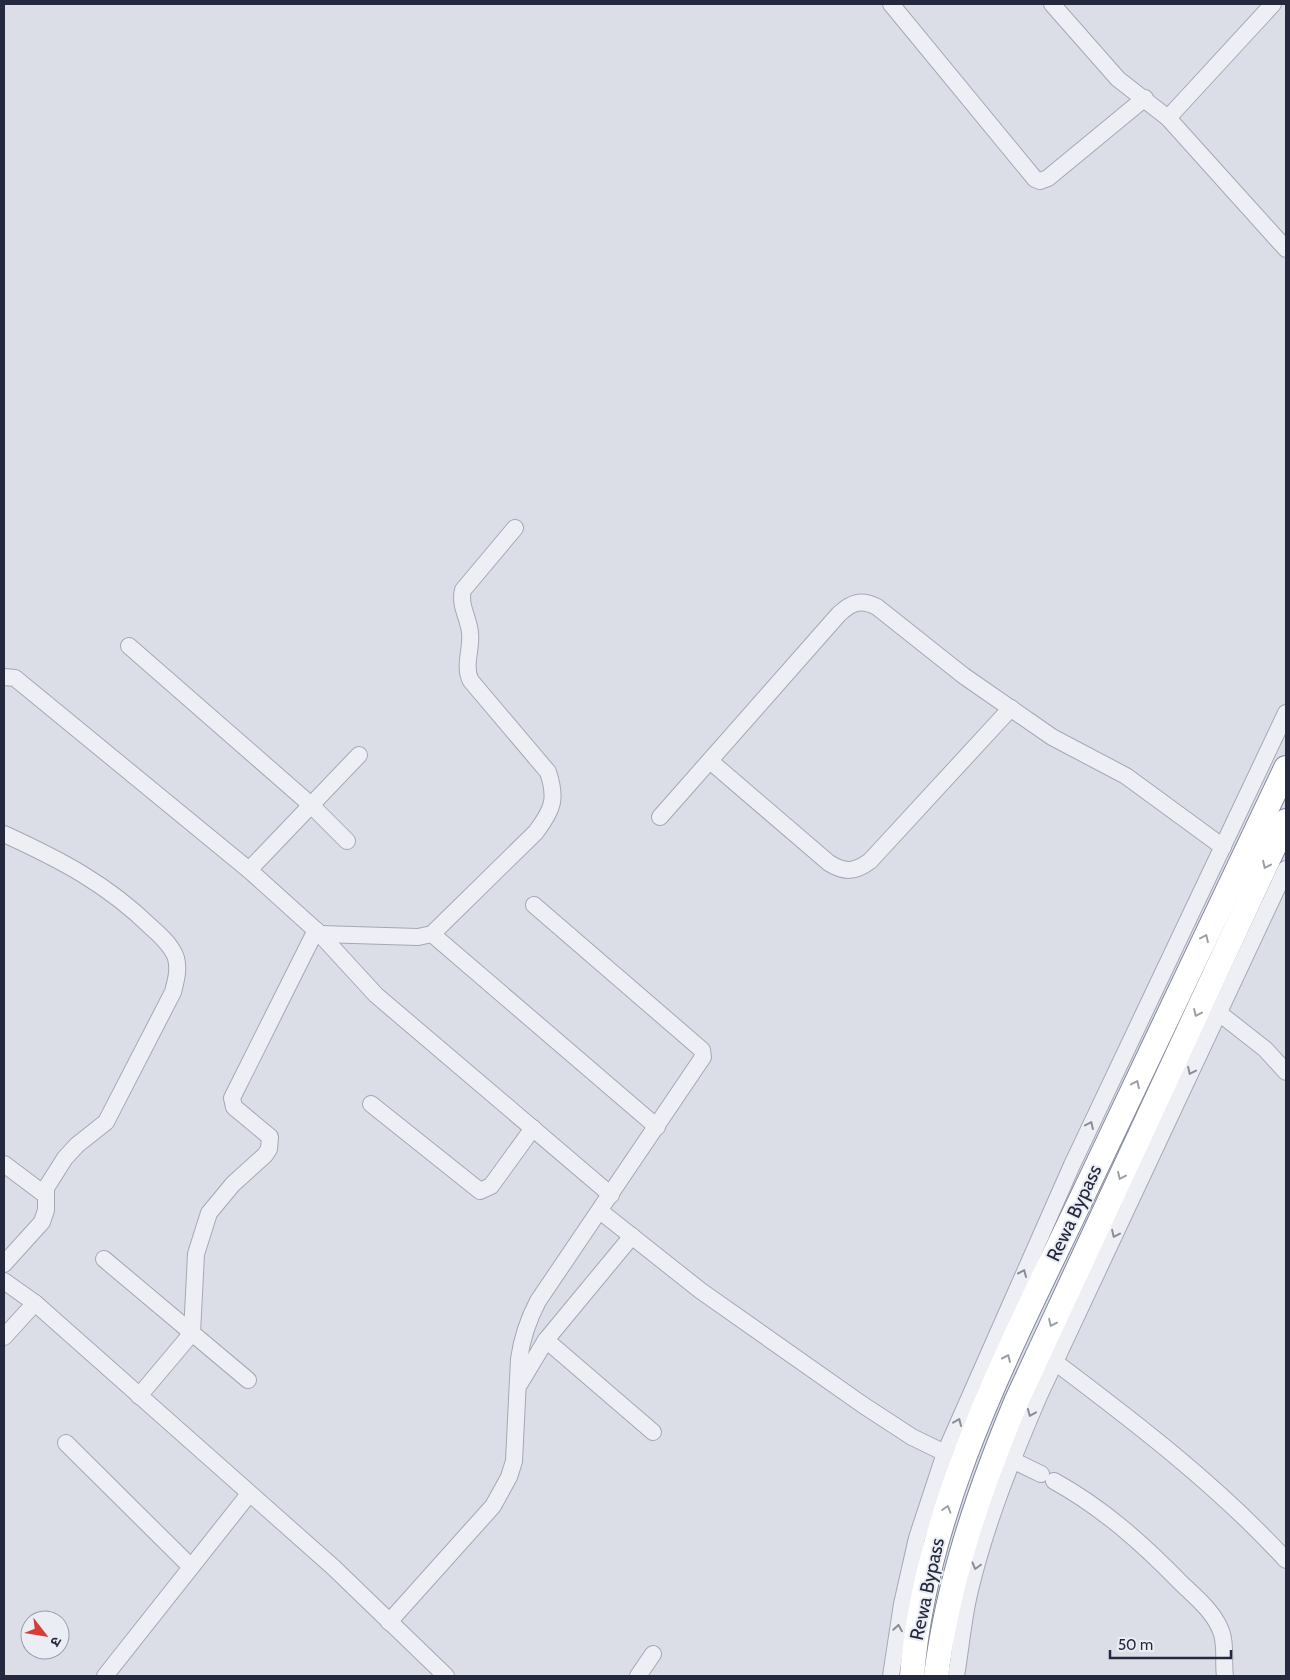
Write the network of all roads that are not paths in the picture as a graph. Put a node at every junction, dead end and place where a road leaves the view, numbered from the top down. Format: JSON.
{"nodes":[{"id":1,"x":891,"y":4,"type":"edge"},
{"id":2,"x":1052,"y":4,"type":"edge"},
{"id":3,"x":1273,"y":4,"type":"edge"},
{"id":4,"x":1144,"y":98,"type":"junction"},
{"id":5,"x":1168,"y":118,"type":"junction"},
{"id":6,"x":1286,"y":249,"type":"edge"},
{"id":7,"x":515,"y":528,"type":"dead end"},
{"id":8,"x":128,"y":646,"type":"dead end"},
{"id":9,"x":4,"y":676,"type":"edge"},
{"id":10,"x":1011,"y":708,"type":"junction"},
{"id":11,"x":1286,"y":713,"type":"edge"},
{"id":12,"x":359,"y":755,"type":"dead end"},
{"id":13,"x":710,"y":761,"type":"junction"},
{"id":14,"x":1286,"y":768,"type":"edge"},
{"id":15,"x":311,"y":805,"type":"junction"},
{"id":16,"x":660,"y":818,"type":"dead end"},
{"id":17,"x":1286,"y":821,"type":"edge"},
{"id":18,"x":4,"y":834,"type":"edge"},
{"id":19,"x":347,"y":841,"type":"dead end"},
{"id":20,"x":1222,"y":847,"type":"junction"},
{"id":21,"x":1286,"y":869,"type":"edge"},
{"id":22,"x":249,"y":870,"type":"junction"},
{"id":23,"x":534,"y":905,"type":"dead end"},
{"id":24,"x":318,"y":932,"type":"junction"},
{"id":25,"x":432,"y":934,"type":"junction"},
{"id":26,"x":1219,"y":1013,"type":"junction"},
{"id":27,"x":1286,"y":1072,"type":"edge"},
{"id":28,"x":371,"y":1104,"type":"dead end"},
{"id":29,"x":657,"y":1127,"type":"junction"},
{"id":30,"x":533,"y":1128,"type":"junction"},
{"id":31,"x":4,"y":1164,"type":"edge"},
{"id":32,"x":44,"y":1194,"type":"junction"},
{"id":33,"x":611,"y":1194,"type":"junction"},
{"id":34,"x":600,"y":1211,"type":"junction"},
{"id":35,"x":632,"y":1236,"type":"junction"},
{"id":36,"x":104,"y":1259,"type":"dead end"},
{"id":37,"x":4,"y":1264,"type":"edge"},
{"id":38,"x":4,"y":1281,"type":"edge"},
{"id":39,"x":35,"y":1303,"type":"junction"},
{"id":40,"x":192,"y":1333,"type":"junction"},
{"id":41,"x":4,"y":1337,"type":"edge"},
{"id":42,"x":546,"y":1340,"type":"junction"},
{"id":43,"x":1055,"y":1362,"type":"junction"},
{"id":44,"x":248,"y":1380,"type":"dead end"},
{"id":45,"x":519,"y":1384,"type":"junction"},
{"id":46,"x":140,"y":1396,"type":"junction"},
{"id":47,"x":653,"y":1432,"type":"dead end"},
{"id":48,"x":66,"y":1443,"type":"dead end"},
{"id":49,"x":945,"y":1453,"type":"junction"},
{"id":50,"x":1012,"y":1460,"type":"junction"},
{"id":51,"x":249,"y":1494,"type":"junction"},
{"id":52,"x":1286,"y":1560,"type":"edge"},
{"id":53,"x":192,"y":1567,"type":"junction"},
{"id":54,"x":389,"y":1622,"type":"junction"},
{"id":55,"x":653,"y":1654,"type":"dead end"},
{"id":56,"x":105,"y":1676,"type":"edge"},
{"id":57,"x":446,"y":1676,"type":"edge"},
{"id":58,"x":638,"y":1676,"type":"edge"},
{"id":59,"x":891,"y":1676,"type":"edge"},
{"id":60,"x":912,"y":1676,"type":"edge"},
{"id":61,"x":936,"y":1676,"type":"edge"},
{"id":62,"x":956,"y":1676,"type":"edge"},
{"id":63,"x":1225,"y":1676,"type":"edge"}],
"edges":[{"from":1,"to":4,"type":"street"},
{"from":2,"to":4,"type":"street"},
{"from":3,"to":5,"type":"street"},
{"from":4,"to":5,"type":"street"},
{"from":5,"to":6,"type":"street"},
{"from":7,"to":25,"type":"street"},
{"from":8,"to":15,"type":"street"},
{"from":9,"to":22,"type":"street"},
{"from":10,"to":13,"type":"street"},
{"from":10,"to":13,"type":"street"},
{"from":10,"to":20,"type":"street"},
{"from":11,"to":20,"type":"street"},
{"from":12,"to":15,"type":"street"},
{"from":13,"to":16,"type":"street"},
{"from":60,"to":14,"type":"highway","name":"Rewa Bypass","one_way":true},
{"from":15,"to":19,"type":"street"},
{"from":15,"to":22,"type":"street"},
{"from":17,"to":61,"type":"highway","name":"Rewa Bypass","one_way":true},
{"from":18,"to":32,"type":"street"},
{"from":49,"to":20,"type":"street","one_way":true},
{"from":21,"to":26,"type":"street"},
{"from":22,"to":24,"type":"street"},
{"from":23,"to":29,"type":"street"},
{"from":24,"to":25,"type":"street"},
{"from":24,"to":30,"type":"street"},
{"from":24,"to":40,"type":"street"},
{"from":25,"to":29,"type":"street"},
{"from":26,"to":27,"type":"street"},
{"from":26,"to":43,"type":"street","one_way":true},
{"from":28,"to":30,"type":"street"},
{"from":29,"to":33,"type":"street"},
{"from":30,"to":33,"type":"street"},
{"from":31,"to":32,"type":"street"},
{"from":32,"to":37,"type":"street"},
{"from":33,"to":34,"type":"street"},
{"from":34,"to":35,"type":"street"},
{"from":34,"to":45,"type":"street"},
{"from":35,"to":42,"type":"street"},
{"from":35,"to":49,"type":"street"},
{"from":36,"to":40,"type":"street"},
{"from":38,"to":39,"type":"street"},
{"from":39,"to":41,"type":"street"},
{"from":39,"to":46,"type":"street"},
{"from":40,"to":44,"type":"street"},
{"from":40,"to":46,"type":"street"},
{"from":42,"to":45,"type":"street"},
{"from":42,"to":47,"type":"street"},
{"from":43,"to":50,"type":"street","one_way":true},
{"from":43,"to":52,"type":"street"},
{"from":45,"to":54,"type":"street"},
{"from":46,"to":51,"type":"street"},
{"from":48,"to":53,"type":"street"},
{"from":59,"to":49,"type":"street","one_way":true},
{"from":50,"to":62,"type":"street","one_way":true},
{"from":50,"to":63,"type":"street"},
{"from":51,"to":53,"type":"street"},
{"from":51,"to":54,"type":"street"},
{"from":53,"to":56,"type":"street"},
{"from":54,"to":57,"type":"street"},
{"from":55,"to":58,"type":"street"}]}
